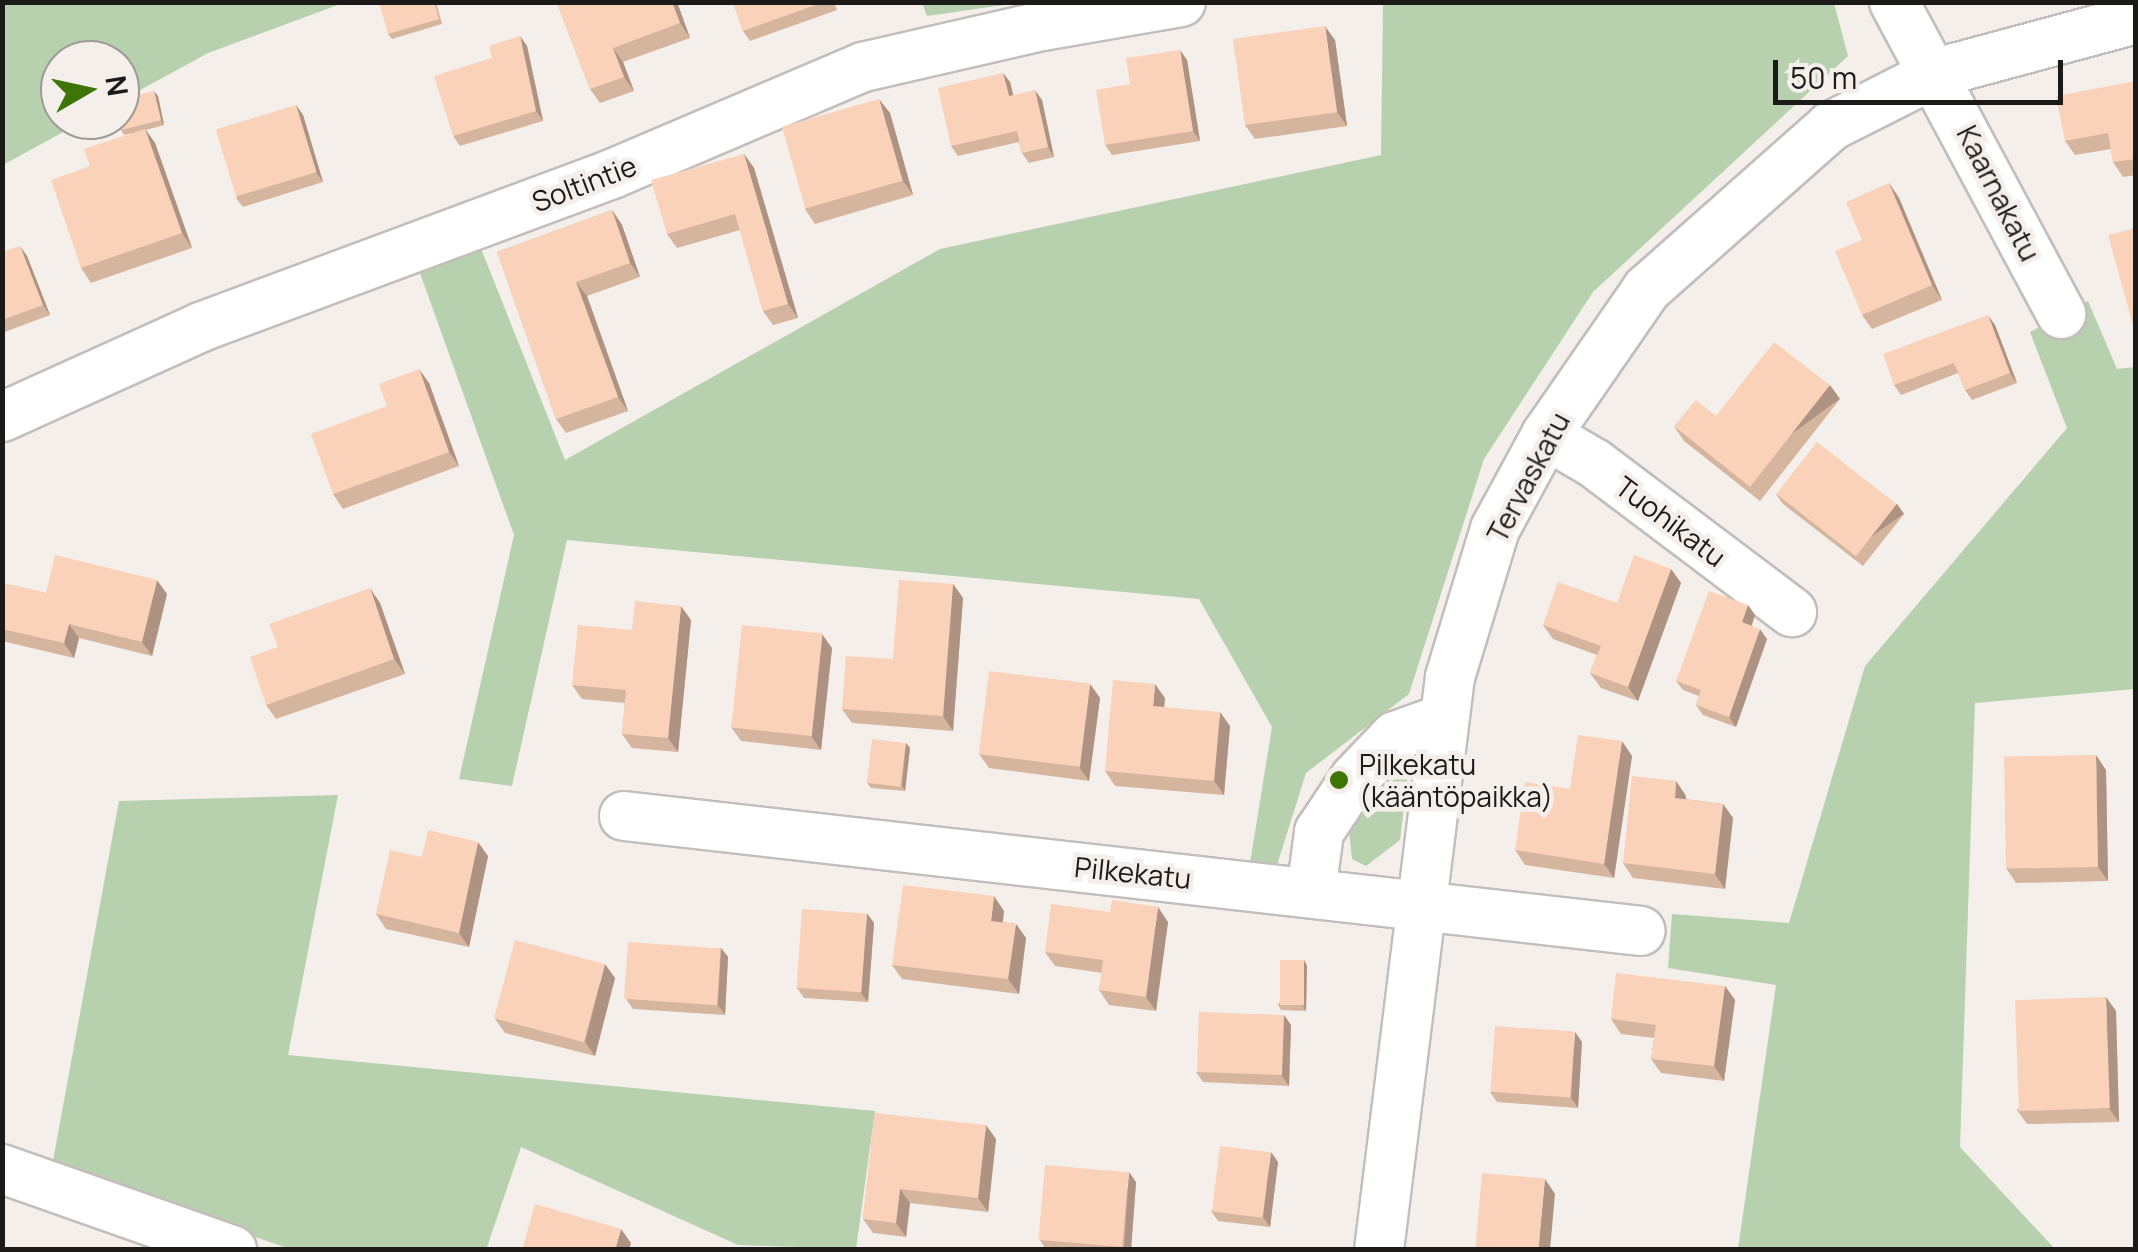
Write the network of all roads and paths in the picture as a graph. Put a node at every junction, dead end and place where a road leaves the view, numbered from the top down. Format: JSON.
{"nodes":[{"id":1,"x":1181,"y":2,"type":"edge"},
{"id":2,"x":1894,"y":2,"type":"edge"},
{"id":3,"x":2136,"y":20,"type":"edge"},
{"id":4,"x":1936,"y":73,"type":"junction"},
{"id":5,"x":2061,"y":314,"type":"dead end"},
{"id":6,"x":2,"y":417,"type":"edge"},
{"id":7,"x":1546,"y":436,"type":"junction"},
{"id":8,"x":1792,"y":612,"type":"dead end"},
{"id":9,"x":1443,"y":719,"type":"junction"},
{"id":10,"x":624,"y":816,"type":"dead end"},
{"id":11,"x":1311,"y":893,"type":"junction"},
{"id":12,"x":1416,"y":906,"type":"junction"},
{"id":13,"x":1641,"y":932,"type":"dead end"},
{"id":14,"x":2,"y":1169,"type":"edge"},
{"id":15,"x":232,"y":1250,"type":"edge"},
{"id":16,"x":1378,"y":1250,"type":"edge"}],
"edges":[{"from":1,"to":6,"type":"street","name":"Soltintie"},
{"from":2,"to":4,"type":"street"},
{"from":3,"to":4,"type":"street","name":"Tervaskatu"},
{"from":4,"to":5,"type":"street","name":"Kaarnakatu"},
{"from":4,"to":7,"type":"street","name":"Tervaskatu"},
{"from":7,"to":8,"type":"street","name":"Tuohikatu"},
{"from":7,"to":9,"type":"street","name":"Tervaskatu"},
{"from":9,"to":11,"type":"street"},
{"from":9,"to":12,"type":"street","name":"Tervaskatu"},
{"from":10,"to":11,"type":"street","name":"Pilkekatu"},
{"from":11,"to":12,"type":"street","name":"Pilkekatu"},
{"from":12,"to":13,"type":"street","name":"Pilkekatu"},
{"from":12,"to":16,"type":"street","name":"Tervaskatu"},
{"from":14,"to":15,"type":"street"}]}
